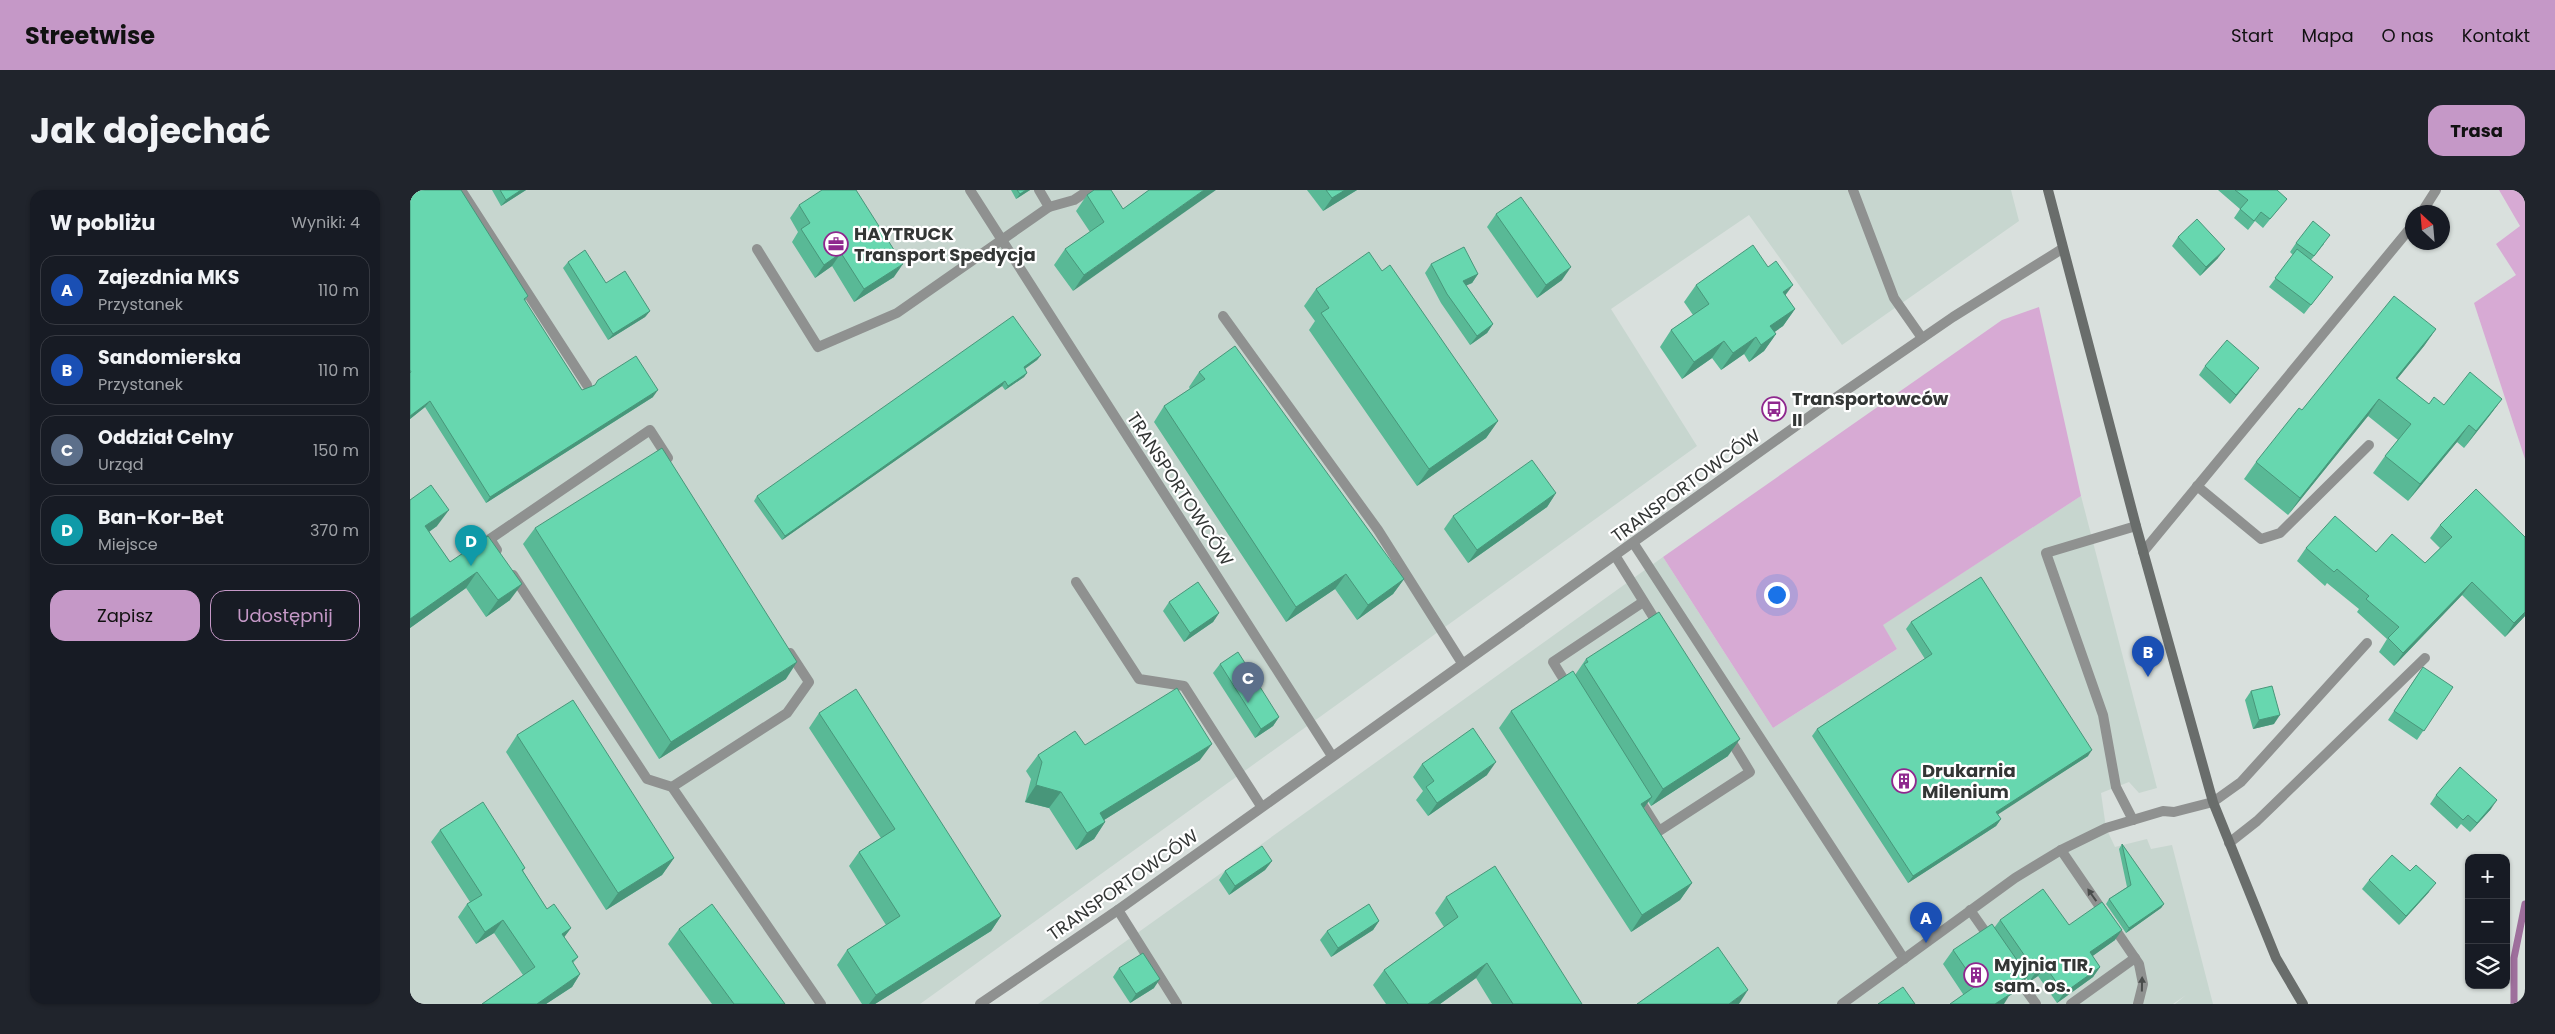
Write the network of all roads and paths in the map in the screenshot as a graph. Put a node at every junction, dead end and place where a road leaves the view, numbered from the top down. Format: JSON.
{"nodes":[{"id":1,"x":461,"y":190,"type":"edge"},
{"id":2,"x":970,"y":190,"type":"edge"},
{"id":3,"x":1039,"y":190,"type":"edge"},
{"id":4,"x":1089,"y":190,"type":"edge"},
{"id":5,"x":1853,"y":190,"type":"edge"},
{"id":6,"x":2048,"y":190,"type":"edge"},
{"id":7,"x":2436,"y":190,"type":"edge"},
{"id":8,"x":2426,"y":205,"type":"edge"},
{"id":9,"x":1050,"y":207,"type":"junction"},
{"id":10,"x":2405,"y":234,"type":"edge"},
{"id":11,"x":1002,"y":240,"type":"junction"},
{"id":12,"x":2062,"y":248,"type":"junction"},
{"id":13,"x":757,"y":249,"type":"dead end"},
{"id":14,"x":1223,"y":316,"type":"dead end"},
{"id":15,"x":1922,"y":338,"type":"junction"},
{"id":16,"x":586,"y":385,"type":"dead end"},
{"id":17,"x":2369,"y":445,"type":"dead end"},
{"id":18,"x":676,"y":472,"type":"edge"},
{"id":19,"x":2197,"y":486,"type":"junction"},
{"id":20,"x":2136,"y":526,"type":"junction"},
{"id":21,"x":1634,"y":544,"type":"junction"},
{"id":22,"x":2143,"y":552,"type":"junction"},
{"id":23,"x":1616,"y":557,"type":"junction"},
{"id":24,"x":1076,"y":582,"type":"dead end"},
{"id":25,"x":1643,"y":602,"type":"junction"},
{"id":26,"x":1664,"y":634,"type":"edge"},
{"id":27,"x":782,"y":640,"type":"edge"},
{"id":28,"x":2367,"y":643,"type":"dead end"},
{"id":29,"x":2425,"y":658,"type":"dead end"},
{"id":30,"x":1462,"y":663,"type":"junction"},
{"id":31,"x":1574,"y":696,"type":"edge"},
{"id":32,"x":1720,"y":724,"type":"edge"},
{"id":33,"x":1332,"y":756,"type":"junction"},
{"id":34,"x":672,"y":787,"type":"junction"},
{"id":35,"x":1632,"y":789,"type":"edge"},
{"id":36,"x":2213,"y":802,"type":"junction"},
{"id":37,"x":1261,"y":806,"type":"junction"},
{"id":38,"x":2133,"y":820,"type":"junction"},
{"id":39,"x":2230,"y":843,"type":"junction"},
{"id":40,"x":2061,"y":850,"type":"junction"},
{"id":41,"x":1118,"y":910,"type":"junction"},
{"id":42,"x":1970,"y":910,"type":"junction"},
{"id":43,"x":1998,"y":950,"type":"edge"},
{"id":44,"x":2135,"y":958,"type":"junction"},
{"id":45,"x":1904,"y":959,"type":"junction"},
{"id":46,"x":2008,"y":965,"type":"edge"},
{"id":47,"x":821,"y":1004,"type":"edge"},
{"id":48,"x":980,"y":1004,"type":"edge"},
{"id":49,"x":1177,"y":1004,"type":"edge"},
{"id":50,"x":1842,"y":1004,"type":"edge"},
{"id":51,"x":2036,"y":1004,"type":"edge"},
{"id":52,"x":2071,"y":1004,"type":"edge"},
{"id":53,"x":2138,"y":1004,"type":"edge"},
{"id":54,"x":2303,"y":1004,"type":"edge"}],
"edges":[{"from":1,"to":16,"type":"street"},
{"from":2,"to":11,"type":"street","name":"TRANSPORTOWCÓW"},
{"from":3,"to":9,"type":"street"},
{"from":4,"to":9,"type":"street"},
{"from":5,"to":15,"type":"street"},
{"from":6,"to":12,"type":"street"},
{"from":7,"to":8,"type":"street"},
{"from":9,"to":11,"type":"street"},
{"from":10,"to":19,"type":"street"},
{"from":11,"to":13,"type":"street"},
{"from":11,"to":33,"type":"street","name":"TRANSPORTOWCÓW"},
{"from":12,"to":15,"type":"street","name":"TRANSPORTOWCÓW"},
{"from":12,"to":20,"type":"street"},
{"from":14,"to":30,"type":"street"},
{"from":15,"to":21,"type":"street","name":"TRANSPORTOWCÓW"},
{"from":17,"to":19,"type":"street"},
{"from":18,"to":34,"type":"street"},
{"from":19,"to":22,"type":"street"},
{"from":20,"to":22,"type":"street"},
{"from":20,"to":38,"type":"street"},
{"from":21,"to":23,"type":"street","name":"TRANSPORTOWCÓW"},
{"from":21,"to":45,"type":"street"},
{"from":22,"to":36,"type":"street"},
{"from":23,"to":25,"type":"street"},
{"from":23,"to":30,"type":"street","name":"TRANSPORTOWCÓW"},
{"from":24,"to":37,"type":"street"},
{"from":25,"to":26,"type":"street"},
{"from":25,"to":31,"type":"street"},
{"from":27,"to":34,"type":"street"},
{"from":28,"to":36,"type":"street"},
{"from":29,"to":39,"type":"street"},
{"from":30,"to":33,"type":"street","name":"TRANSPORTOWCÓW"},
{"from":32,"to":35,"type":"street"},
{"from":33,"to":37,"type":"street","name":"TRANSPORTOWCÓW"},
{"from":34,"to":47,"type":"street"},
{"from":36,"to":38,"type":"street"},
{"from":36,"to":39,"type":"street"},
{"from":37,"to":41,"type":"street","name":"TRANSPORTOWCÓW"},
{"from":38,"to":40,"type":"street"},
{"from":39,"to":54,"type":"street"},
{"from":40,"to":42,"type":"street"},
{"from":44,"to":40,"type":"street","one_way":true},
{"from":41,"to":48,"type":"street","name":"TRANSPORTOWCÓW"},
{"from":41,"to":49,"type":"street"},
{"from":42,"to":43,"type":"street"},
{"from":42,"to":45,"type":"street"},
{"from":44,"to":52,"type":"street"},
{"from":53,"to":44,"type":"street","one_way":true},
{"from":45,"to":50,"type":"street"},
{"from":46,"to":51,"type":"street"}]}
